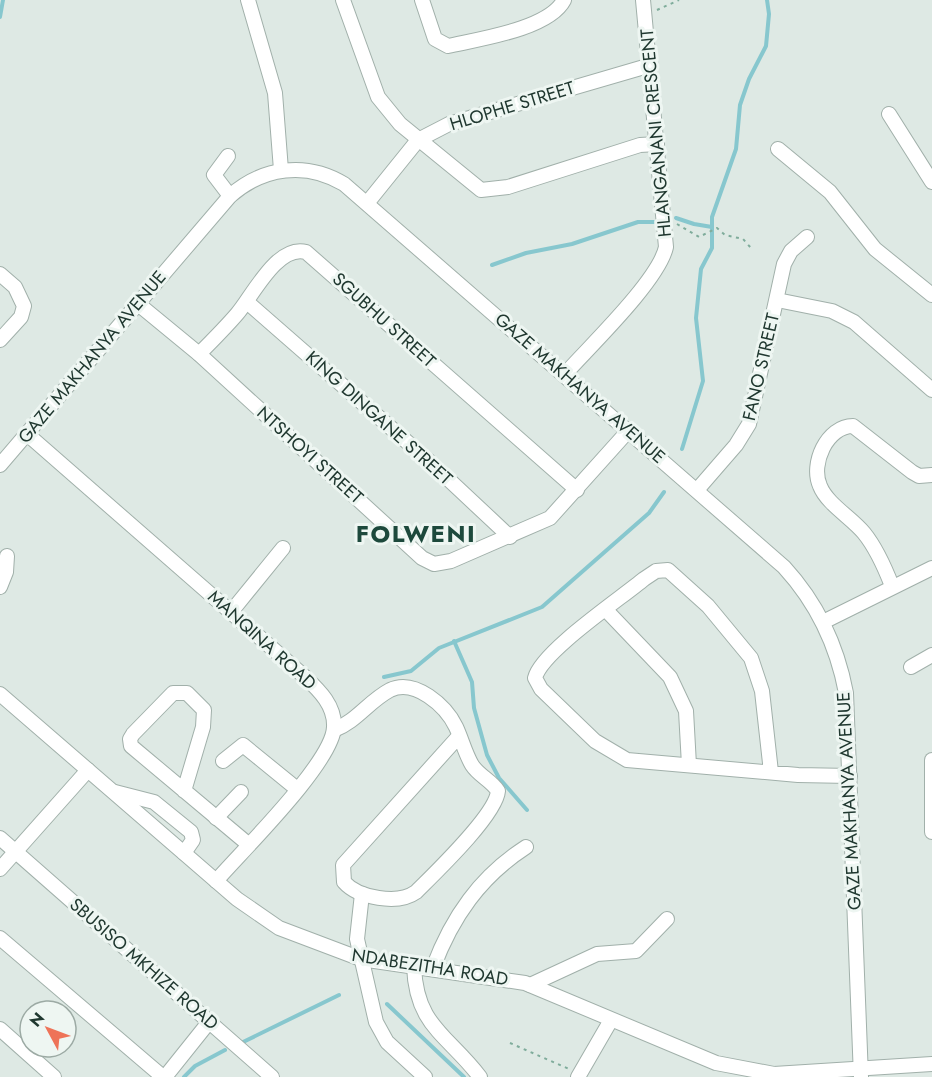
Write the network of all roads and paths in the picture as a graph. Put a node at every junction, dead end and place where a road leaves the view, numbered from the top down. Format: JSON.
{"nodes":[{"id":1,"x":248,"y":0,"type":"edge"},
{"id":2,"x":343,"y":0,"type":"edge"},
{"id":3,"x":422,"y":0,"type":"edge"},
{"id":4,"x":564,"y":0,"type":"edge"},
{"id":5,"x":679,"y":0,"type":"edge"},
{"id":6,"x":644,"y":6,"type":"edge"},
{"id":7,"x":651,"y":65,"type":"junction"},
{"id":8,"x":889,"y":114,"type":"dead end"},
{"id":9,"x":418,"y":140,"type":"junction"},
{"id":10,"x":657,"y":144,"type":"junction"},
{"id":11,"x":778,"y":149,"type":"dead end"},
{"id":12,"x":228,"y":156,"type":"dead end"},
{"id":13,"x":281,"y":170,"type":"junction"},
{"id":14,"x":932,"y":182,"type":"edge"},
{"id":15,"x":230,"y":196,"type":"junction"},
{"id":16,"x":368,"y":202,"type":"junction"},
{"id":17,"x":665,"y":225,"type":"junction"},
{"id":18,"x":807,"y":237,"type":"dead end"},
{"id":19,"x":751,"y":248,"type":"dead end"},
{"id":20,"x":0,"y":274,"type":"edge"},
{"id":21,"x":932,"y":295,"type":"edge"},
{"id":22,"x":777,"y":300,"type":"junction"},
{"id":23,"x":248,"y":302,"type":"junction"},
{"id":24,"x":137,"y":303,"type":"junction"},
{"id":25,"x":0,"y":340,"type":"edge"},
{"id":26,"x":199,"y":354,"type":"junction"},
{"id":27,"x":565,"y":374,"type":"junction"},
{"id":28,"x":932,"y":390,"type":"edge"},
{"id":29,"x":629,"y":430,"type":"junction"},
{"id":30,"x":27,"y":434,"type":"junction"},
{"id":31,"x":0,"y":465,"type":"edge"},
{"id":32,"x":932,"y":475,"type":"edge"},
{"id":33,"x":577,"y":490,"type":"junction"},
{"id":34,"x":698,"y":490,"type":"junction"},
{"id":35,"x":510,"y":537,"type":"junction"},
{"id":36,"x":283,"y":548,"type":"dead end"},
{"id":37,"x":7,"y":556,"type":"dead end"},
{"id":38,"x":932,"y":568,"type":"edge"},
{"id":39,"x":892,"y":586,"type":"junction"},
{"id":40,"x":0,"y":587,"type":"edge"},
{"id":41,"x":606,"y":610,"type":"junction"},
{"id":42,"x":231,"y":612,"type":"junction"},
{"id":43,"x":823,"y":622,"type":"junction"},
{"id":44,"x":932,"y":655,"type":"edge"},
{"id":45,"x":911,"y":667,"type":"dead end"},
{"id":46,"x":0,"y":694,"type":"edge"},
{"id":47,"x":334,"y":730,"type":"junction"},
{"id":48,"x":459,"y":736,"type":"junction"},
{"id":49,"x":932,"y":760,"type":"edge"},
{"id":50,"x":223,"y":761,"type":"dead end"},
{"id":51,"x":689,"y":765,"type":"junction"},
{"id":52,"x":88,"y":770,"type":"junction"},
{"id":53,"x":771,"y":772,"type":"junction"},
{"id":54,"x":850,"y":776,"type":"junction"},
{"id":55,"x":297,"y":789,"type":"junction"},
{"id":56,"x":184,"y":791,"type":"junction"},
{"id":57,"x":113,"y":792,"type":"junction"},
{"id":58,"x":241,"y":792,"type":"dead end"},
{"id":59,"x":216,"y":818,"type":"junction"},
{"id":60,"x":932,"y":832,"type":"edge"},
{"id":61,"x":0,"y":838,"type":"edge"},
{"id":62,"x":248,"y":844,"type":"junction"},
{"id":63,"x":526,"y":847,"type":"dead end"},
{"id":64,"x":15,"y":851,"type":"junction"},
{"id":65,"x":184,"y":853,"type":"junction"},
{"id":66,"x":0,"y":869,"type":"edge"},
{"id":67,"x":216,"y":881,"type":"junction"},
{"id":68,"x":362,"y":894,"type":"junction"},
{"id":69,"x":667,"y":919,"type":"dead end"},
{"id":70,"x":0,"y":938,"type":"edge"},
{"id":71,"x":361,"y":959,"type":"junction"},
{"id":72,"x":414,"y":966,"type":"junction"},
{"id":73,"x":433,"y":968,"type":"junction"},
{"id":74,"x":530,"y":985,"type":"junction"},
{"id":75,"x":611,"y":1020,"type":"junction"},
{"id":76,"x":209,"y":1022,"type":"junction"},
{"id":77,"x":0,"y":1029,"type":"edge"},
{"id":78,"x":510,"y":1043,"type":"dead end"},
{"id":79,"x":932,"y":1064,"type":"edge"},
{"id":80,"x":860,"y":1073,"type":"edge"},
{"id":81,"x":579,"y":1075,"type":"edge"},
{"id":82,"x":797,"y":1075,"type":"edge"},
{"id":83,"x":54,"y":1077,"type":"edge"},
{"id":84,"x":164,"y":1077,"type":"edge"},
{"id":85,"x":272,"y":1077,"type":"edge"},
{"id":86,"x":424,"y":1077,"type":"edge"},
{"id":87,"x":480,"y":1077,"type":"edge"}],
"edges":[{"from":1,"to":13,"type":"street"},
{"from":2,"to":9,"type":"street"},
{"from":3,"to":4,"type":"street"},
{"from":5,"to":6,"type":"path"},
{"from":6,"to":7,"type":"street","name":"HLANGANANI CRESCENT"},
{"from":7,"to":9,"type":"street","name":"HLOPHE STREET"},
{"from":7,"to":10,"type":"street","name":"HLANGANANI CRESCENT"},
{"from":8,"to":14,"type":"street"},
{"from":9,"to":10,"type":"street"},
{"from":9,"to":16,"type":"street","name":"HLOPHE STREET"},
{"from":10,"to":17,"type":"street","name":"HLANGANANI CRESCENT"},
{"from":11,"to":21,"type":"street"},
{"from":12,"to":15,"type":"street"},
{"from":13,"to":15,"type":"street","name":"GAZE MAKHANYA AVENUE"},
{"from":13,"to":16,"type":"street","name":"GAZE MAKHANYA AVENUE"},
{"from":15,"to":24,"type":"street","name":"GAZE MAKHANYA AVENUE"},
{"from":16,"to":27,"type":"street","name":"GAZE MAKHANYA AVENUE"},
{"from":17,"to":19,"type":"path"},
{"from":17,"to":27,"type":"street","name":"HLANGANANI CRESCENT"},
{"from":18,"to":22,"type":"street","name":"FANO STREET"},
{"from":20,"to":25,"type":"street"},
{"from":22,"to":28,"type":"street"},
{"from":22,"to":34,"type":"street","name":"FANO STREET"},
{"from":23,"to":26,"type":"street","name":"SGUBHU STREET"},
{"from":23,"to":33,"type":"street","name":"SGUBHU STREET"},
{"from":23,"to":35,"type":"street","name":"KING DINGANE STREET"},
{"from":24,"to":26,"type":"street","name":"NTSHOYI STREET"},
{"from":24,"to":30,"type":"street","name":"GAZE MAKHANYA AVENUE"},
{"from":26,"to":35,"type":"street","name":"NTSHOYI STREET"},
{"from":27,"to":29,"type":"street","name":"GAZE MAKHANYA AVENUE"},
{"from":29,"to":33,"type":"street","name":"NTSHOYI STREET"},
{"from":29,"to":34,"type":"street","name":"GAZE MAKHANYA AVENUE"},
{"from":30,"to":31,"type":"street","name":"GAZE MAKHANYA AVENUE"},
{"from":30,"to":42,"type":"street","name":"MANQINA ROAD"},
{"from":32,"to":39,"type":"street"},
{"from":33,"to":35,"type":"street","name":"NTSHOYI STREET"},
{"from":34,"to":43,"type":"street","name":"GAZE MAKHANYA AVENUE"},
{"from":36,"to":42,"type":"street"},
{"from":37,"to":40,"type":"street"},
{"from":38,"to":39,"type":"street"},
{"from":39,"to":43,"type":"street"},
{"from":41,"to":51,"type":"street"},
{"from":41,"to":51,"type":"street"},
{"from":41,"to":53,"type":"street"},
{"from":42,"to":47,"type":"street","name":"MANQINA ROAD"},
{"from":43,"to":54,"type":"street","name":"GAZE MAKHANYA AVENUE"},
{"from":44,"to":45,"type":"street"},
{"from":46,"to":52,"type":"street","name":"NDABEZITHA ROAD"},
{"from":47,"to":48,"type":"street"},
{"from":47,"to":55,"type":"street"},
{"from":48,"to":68,"type":"street"},
{"from":48,"to":68,"type":"street"},
{"from":49,"to":60,"type":"street"},
{"from":50,"to":55,"type":"street"},
{"from":51,"to":53,"type":"street"},
{"from":52,"to":57,"type":"street","name":"NDABEZITHA ROAD"},
{"from":52,"to":64,"type":"street"},
{"from":53,"to":54,"type":"street"},
{"from":54,"to":80,"type":"street","name":"GAZE MAKHANYA AVENUE"},
{"from":55,"to":62,"type":"street"},
{"from":56,"to":56,"type":"street"},
{"from":56,"to":59,"type":"street"},
{"from":57,"to":65,"type":"street","name":"NDABEZITHA ROAD"},
{"from":57,"to":65,"type":"street"},
{"from":58,"to":59,"type":"street"},
{"from":59,"to":62,"type":"street"},
{"from":61,"to":64,"type":"street","name":"SBUSISO MKHIZE ROAD"},
{"from":62,"to":67,"type":"street"},
{"from":63,"to":73,"type":"street"},
{"from":64,"to":66,"type":"street"},
{"from":64,"to":76,"type":"street","name":"SBUSISO MKHIZE ROAD"},
{"from":65,"to":67,"type":"street","name":"NDABEZITHA ROAD"},
{"from":67,"to":71,"type":"street","name":"NDABEZITHA ROAD"},
{"from":68,"to":71,"type":"street"},
{"from":69,"to":74,"type":"street"},
{"from":70,"to":84,"type":"street"},
{"from":71,"to":72,"type":"street","name":"NDABEZITHA ROAD"},
{"from":71,"to":86,"type":"street"},
{"from":72,"to":73,"type":"street","name":"NDABEZITHA ROAD"},
{"from":72,"to":87,"type":"street"},
{"from":73,"to":74,"type":"street","name":"NDABEZITHA ROAD"},
{"from":74,"to":75,"type":"street","name":"NDABEZITHA ROAD"},
{"from":75,"to":81,"type":"street"},
{"from":75,"to":82,"type":"street","name":"NDABEZITHA ROAD"},
{"from":76,"to":84,"type":"street"},
{"from":76,"to":85,"type":"street","name":"SBUSISO MKHIZE ROAD"},
{"from":77,"to":83,"type":"street"},
{"from":78,"to":81,"type":"path"},
{"from":79,"to":80,"type":"street","name":"NDABEZITHA ROAD"},
{"from":80,"to":82,"type":"street","name":"NDABEZITHA ROAD"}]}
